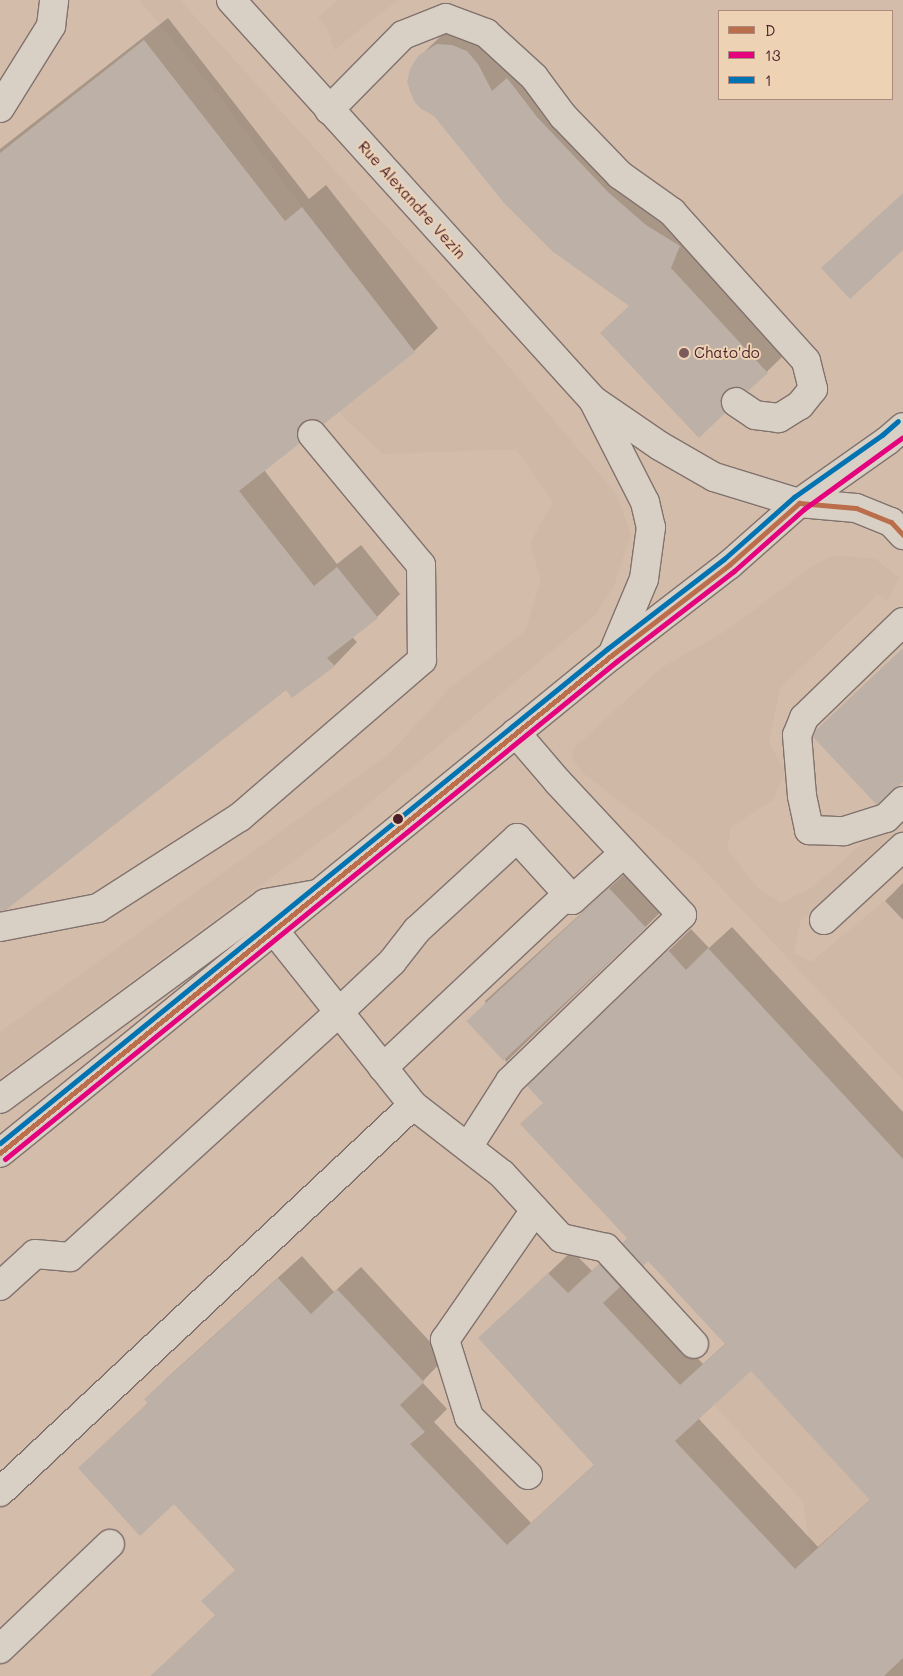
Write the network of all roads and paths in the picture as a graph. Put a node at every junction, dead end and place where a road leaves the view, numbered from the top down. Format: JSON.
{"nodes":[{"id":1,"x":54,"y":0,"type":"edge"},
{"id":2,"x":231,"y":0,"type":"edge"},
{"id":3,"x":0,"y":108,"type":"edge"},
{"id":4,"x":329,"y":110,"type":"junction"},
{"id":5,"x":593,"y":400,"type":"junction"},
{"id":6,"x":736,"y":402,"type":"dead end"},
{"id":7,"x":903,"y":427,"type":"edge"},
{"id":8,"x":312,"y":434,"type":"dead end"},
{"id":9,"x":798,"y":504,"type":"junction"},
{"id":10,"x":903,"y":535,"type":"edge"},
{"id":11,"x":903,"y":622,"type":"edge"},
{"id":12,"x":612,"y":655,"type":"junction"},
{"id":13,"x":516,"y":733,"type":"junction"},
{"id":14,"x":903,"y":801,"type":"edge"},
{"id":15,"x":903,"y":847,"type":"edge"},
{"id":16,"x":624,"y":853,"type":"junction"},
{"id":17,"x":317,"y":894,"type":"junction"},
{"id":18,"x":568,"y":894,"type":"junction"},
{"id":19,"x":824,"y":920,"type":"dead end"},
{"id":20,"x":0,"y":927,"type":"edge"},
{"id":21,"x":273,"y":929,"type":"junction"},
{"id":22,"x":339,"y":1012,"type":"junction"},
{"id":23,"x":383,"y":1068,"type":"junction"},
{"id":24,"x":0,"y":1099,"type":"edge"},
{"id":25,"x":413,"y":1105,"type":"junction"},
{"id":26,"x":468,"y":1147,"type":"junction"},
{"id":27,"x":0,"y":1153,"type":"edge"},
{"id":28,"x":535,"y":1210,"type":"junction"},
{"id":29,"x":0,"y":1286,"type":"edge"},
{"id":30,"x":694,"y":1344,"type":"dead end"},
{"id":31,"x":528,"y":1475,"type":"dead end"},
{"id":32,"x":0,"y":1492,"type":"edge"},
{"id":33,"x":110,"y":1544,"type":"dead end"},
{"id":34,"x":0,"y":1649,"type":"edge"}],
"edges":[{"from":1,"to":3,"type":"main road"},
{"from":2,"to":4,"type":"main road","name":"Rue Alexandre Vezin"},
{"from":4,"to":5,"type":"main road","name":"Rue Alexandre Vezin"},
{"from":4,"to":6,"type":"main road"},
{"from":5,"to":9,"type":"main road","name":"Rue Alexandre Vezin"},
{"from":5,"to":12,"type":"main road","name":"Rue Alexandre Vezin"},
{"from":7,"to":9,"type":"main road"},
{"from":8,"to":20,"type":"main road"},
{"from":9,"to":10,"type":"main road","name":"Rue Alexandre Vezin"},
{"from":9,"to":12,"type":"main road"},
{"from":11,"to":14,"type":"main road"},
{"from":12,"to":13,"type":"main road"},
{"from":13,"to":16,"type":"main road"},
{"from":13,"to":17,"type":"main road"},
{"from":15,"to":19,"type":"main road"},
{"from":16,"to":18,"type":"main road"},
{"from":16,"to":26,"type":"main road"},
{"from":17,"to":21,"type":"main road"},
{"from":17,"to":24,"type":"main road"},
{"from":18,"to":22,"type":"main road"},
{"from":18,"to":23,"type":"main road"},
{"from":21,"to":22,"type":"main road"},
{"from":21,"to":27,"type":"main road"},
{"from":22,"to":23,"type":"main road"},
{"from":22,"to":29,"type":"main road"},
{"from":23,"to":25,"type":"main road"},
{"from":25,"to":26,"type":"main road"},
{"from":25,"to":32,"type":"main road"},
{"from":26,"to":28,"type":"main road"},
{"from":28,"to":30,"type":"main road"},
{"from":28,"to":31,"type":"main road"},
{"from":33,"to":34,"type":"main road"}]}
